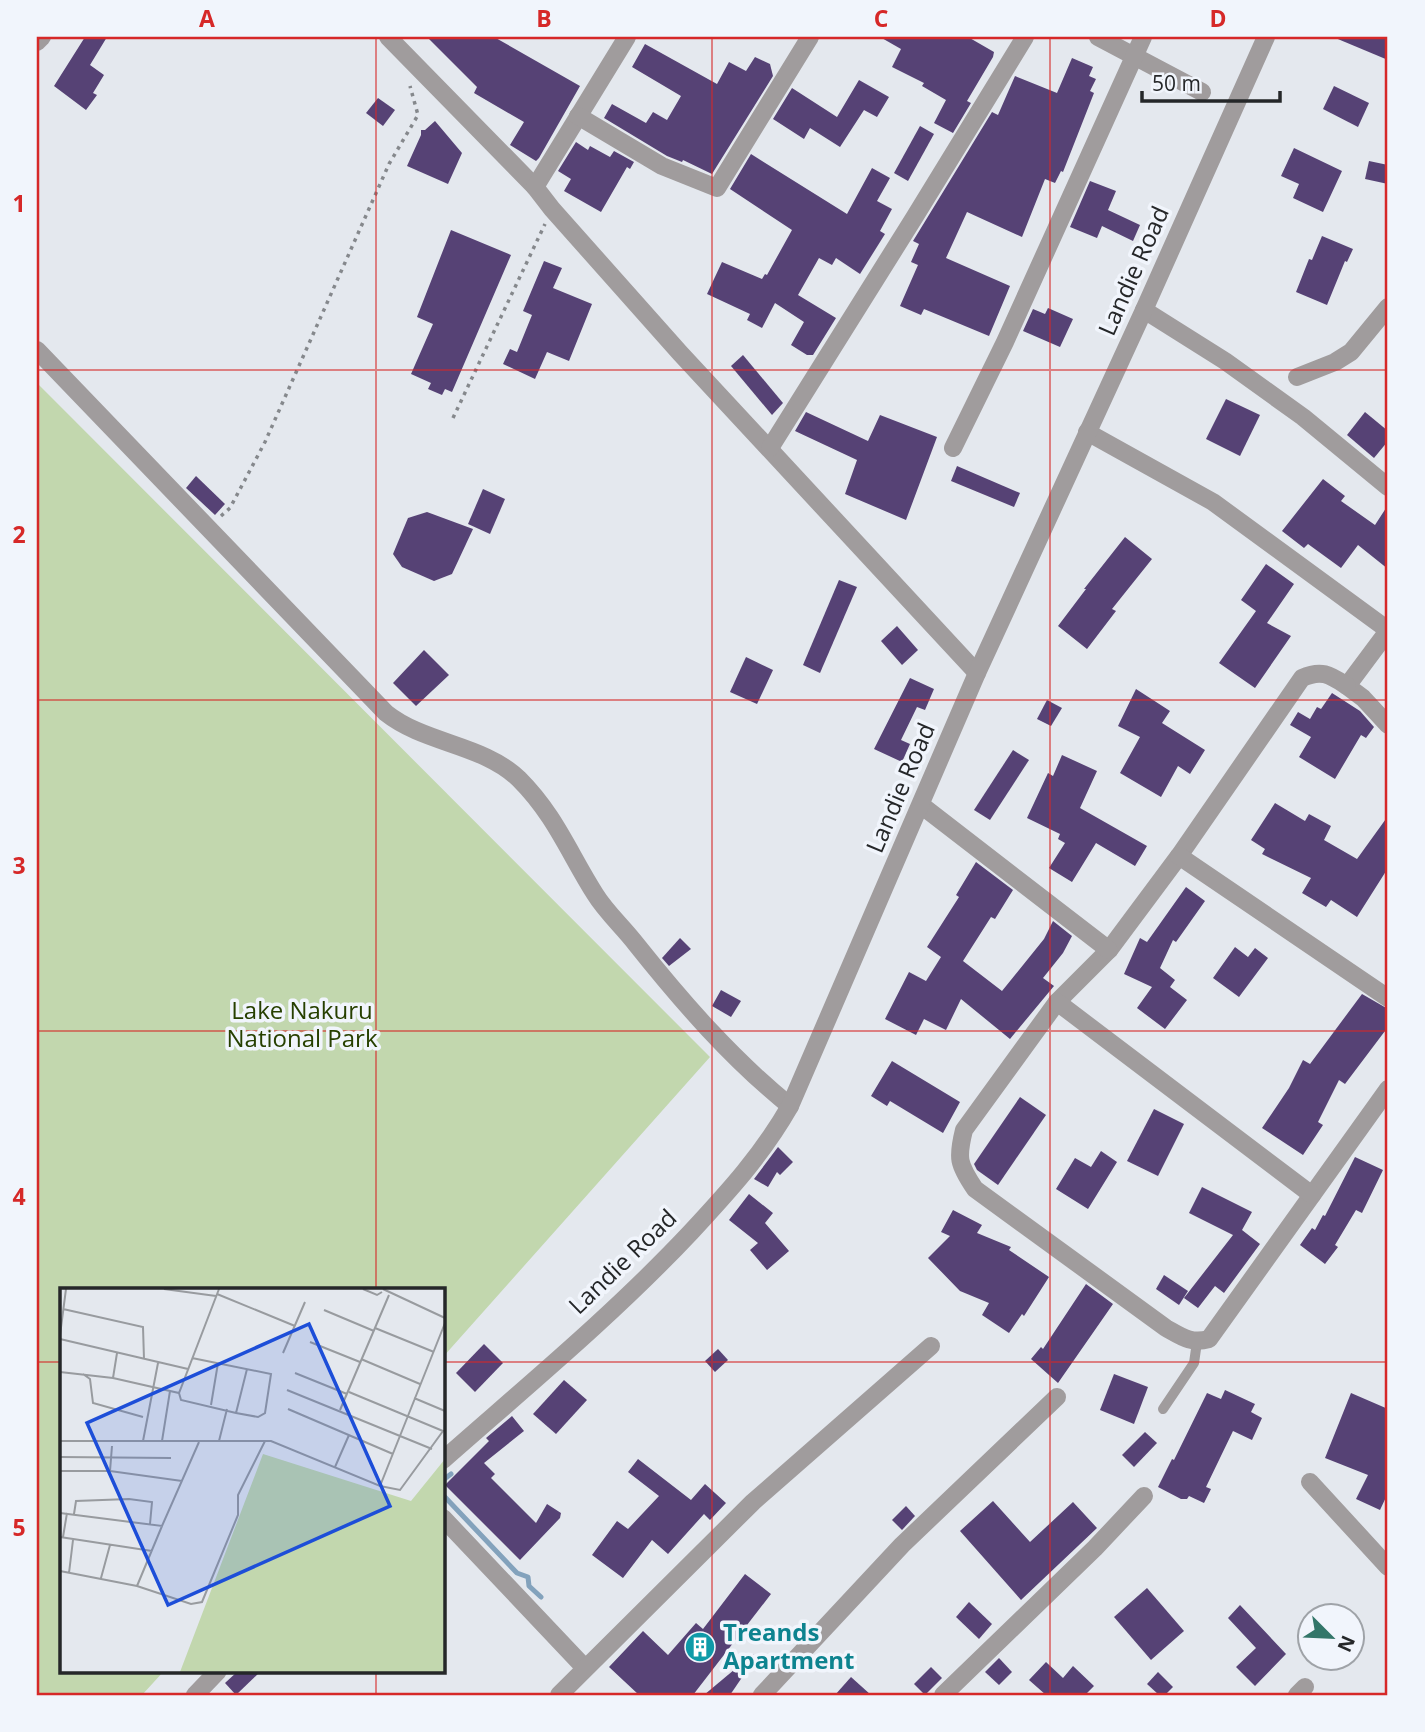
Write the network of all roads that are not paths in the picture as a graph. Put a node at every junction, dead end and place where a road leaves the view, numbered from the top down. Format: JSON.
{"nodes":[{"id":1,"x":42,"y":37,"type":"edge"},
{"id":2,"x":388,"y":37,"type":"edge"},
{"id":3,"x":627,"y":37,"type":"edge"},
{"id":4,"x":810,"y":37,"type":"edge"},
{"id":5,"x":1025,"y":37,"type":"edge"},
{"id":6,"x":1098,"y":37,"type":"edge"},
{"id":7,"x":1143,"y":37,"type":"edge"},
{"id":8,"x":1266,"y":37,"type":"edge"},
{"id":9,"x":37,"y":42,"type":"edge"},
{"id":10,"x":405,"y":44,"type":"edge"},
{"id":11,"x":1135,"y":56,"type":"junction"},
{"id":12,"x":1202,"y":92,"type":"dead end"},
{"id":13,"x":578,"y":117,"type":"junction"},
{"id":14,"x":535,"y":187,"type":"junction"},
{"id":15,"x":1388,"y":307,"type":"edge"},
{"id":16,"x":1144,"y":310,"type":"junction"},
{"id":17,"x":37,"y":349,"type":"edge"},
{"id":18,"x":1297,"y":377,"type":"dead end"},
{"id":19,"x":1087,"y":432,"type":"junction"},
{"id":20,"x":770,"y":448,"type":"junction"},
{"id":21,"x":953,"y":448,"type":"dead end"},
{"id":22,"x":1388,"y":487,"type":"edge"},
{"id":23,"x":1388,"y":631,"type":"edge"},
{"id":24,"x":977,"y":673,"type":"junction"},
{"id":25,"x":1348,"y":686,"type":"junction"},
{"id":26,"x":1388,"y":725,"type":"edge"},
{"id":27,"x":921,"y":805,"type":"junction"},
{"id":28,"x":1179,"y":856,"type":"junction"},
{"id":29,"x":1110,"y":950,"type":"junction"},
{"id":30,"x":1388,"y":998,"type":"edge"},
{"id":31,"x":1057,"y":1002,"type":"junction"},
{"id":32,"x":1388,"y":1089,"type":"edge"},
{"id":33,"x":790,"y":1106,"type":"junction"},
{"id":34,"x":1312,"y":1195,"type":"junction"},
{"id":35,"x":1197,"y":1342,"type":"junction"},
{"id":36,"x":931,"y":1346,"type":"dead end"},
{"id":37,"x":1057,"y":1396,"type":"dead end"},
{"id":38,"x":1163,"y":1409,"type":"dead end"},
{"id":39,"x":444,"y":1459,"type":"edge"},
{"id":40,"x":1310,"y":1482,"type":"dead end"},
{"id":41,"x":1144,"y":1496,"type":"dead end"},
{"id":42,"x":444,"y":1519,"type":"edge"},
{"id":43,"x":1388,"y":1567,"type":"edge"},
{"id":44,"x":585,"y":1668,"type":"junction"},
{"id":45,"x":217,"y":1672,"type":"edge"},
{"id":46,"x":770,"y":1693,"type":"edge"},
{"id":47,"x":562,"y":1694,"type":"edge"},
{"id":48,"x":195,"y":1695,"type":"edge"},
{"id":49,"x":943,"y":1695,"type":"edge"}],
"edges":[{"from":1,"to":9,"type":"street"},
{"from":2,"to":10,"type":"street"},
{"from":3,"to":13,"type":"street"},
{"from":4,"to":13,"type":"street"},
{"from":5,"to":20,"type":"street"},
{"from":6,"to":11,"type":"street"},
{"from":7,"to":11,"type":"street"},
{"from":8,"to":16,"type":"street","name":"Landie Road"},
{"from":10,"to":14,"type":"street"},
{"from":11,"to":12,"type":"street"},
{"from":11,"to":21,"type":"street"},
{"from":13,"to":14,"type":"street"},
{"from":14,"to":20,"type":"street"},
{"from":15,"to":18,"type":"street"},
{"from":16,"to":19,"type":"street","name":"Landie Road"},
{"from":16,"to":22,"type":"street"},
{"from":17,"to":33,"type":"street"},
{"from":19,"to":23,"type":"street"},
{"from":19,"to":24,"type":"street","name":"Landie Road"},
{"from":20,"to":24,"type":"street"},
{"from":23,"to":25,"type":"street"},
{"from":24,"to":27,"type":"street","name":"Landie Road"},
{"from":25,"to":26,"type":"street"},
{"from":25,"to":28,"type":"street"},
{"from":27,"to":29,"type":"street"},
{"from":27,"to":33,"type":"street","name":"Landie Road"},
{"from":28,"to":29,"type":"street"},
{"from":28,"to":30,"type":"street"},
{"from":29,"to":31,"type":"street"},
{"from":31,"to":34,"type":"street"},
{"from":31,"to":35,"type":"street"},
{"from":32,"to":34,"type":"street"},
{"from":33,"to":39,"type":"street","name":"Landie Road"},
{"from":34,"to":35,"type":"street"},
{"from":35,"to":38,"type":"lane"},
{"from":36,"to":44,"type":"street"},
{"from":37,"to":46,"type":"street"},
{"from":40,"to":43,"type":"street"},
{"from":41,"to":49,"type":"street"},
{"from":42,"to":44,"type":"street"},
{"from":44,"to":47,"type":"street"},
{"from":45,"to":48,"type":"street"}]}
